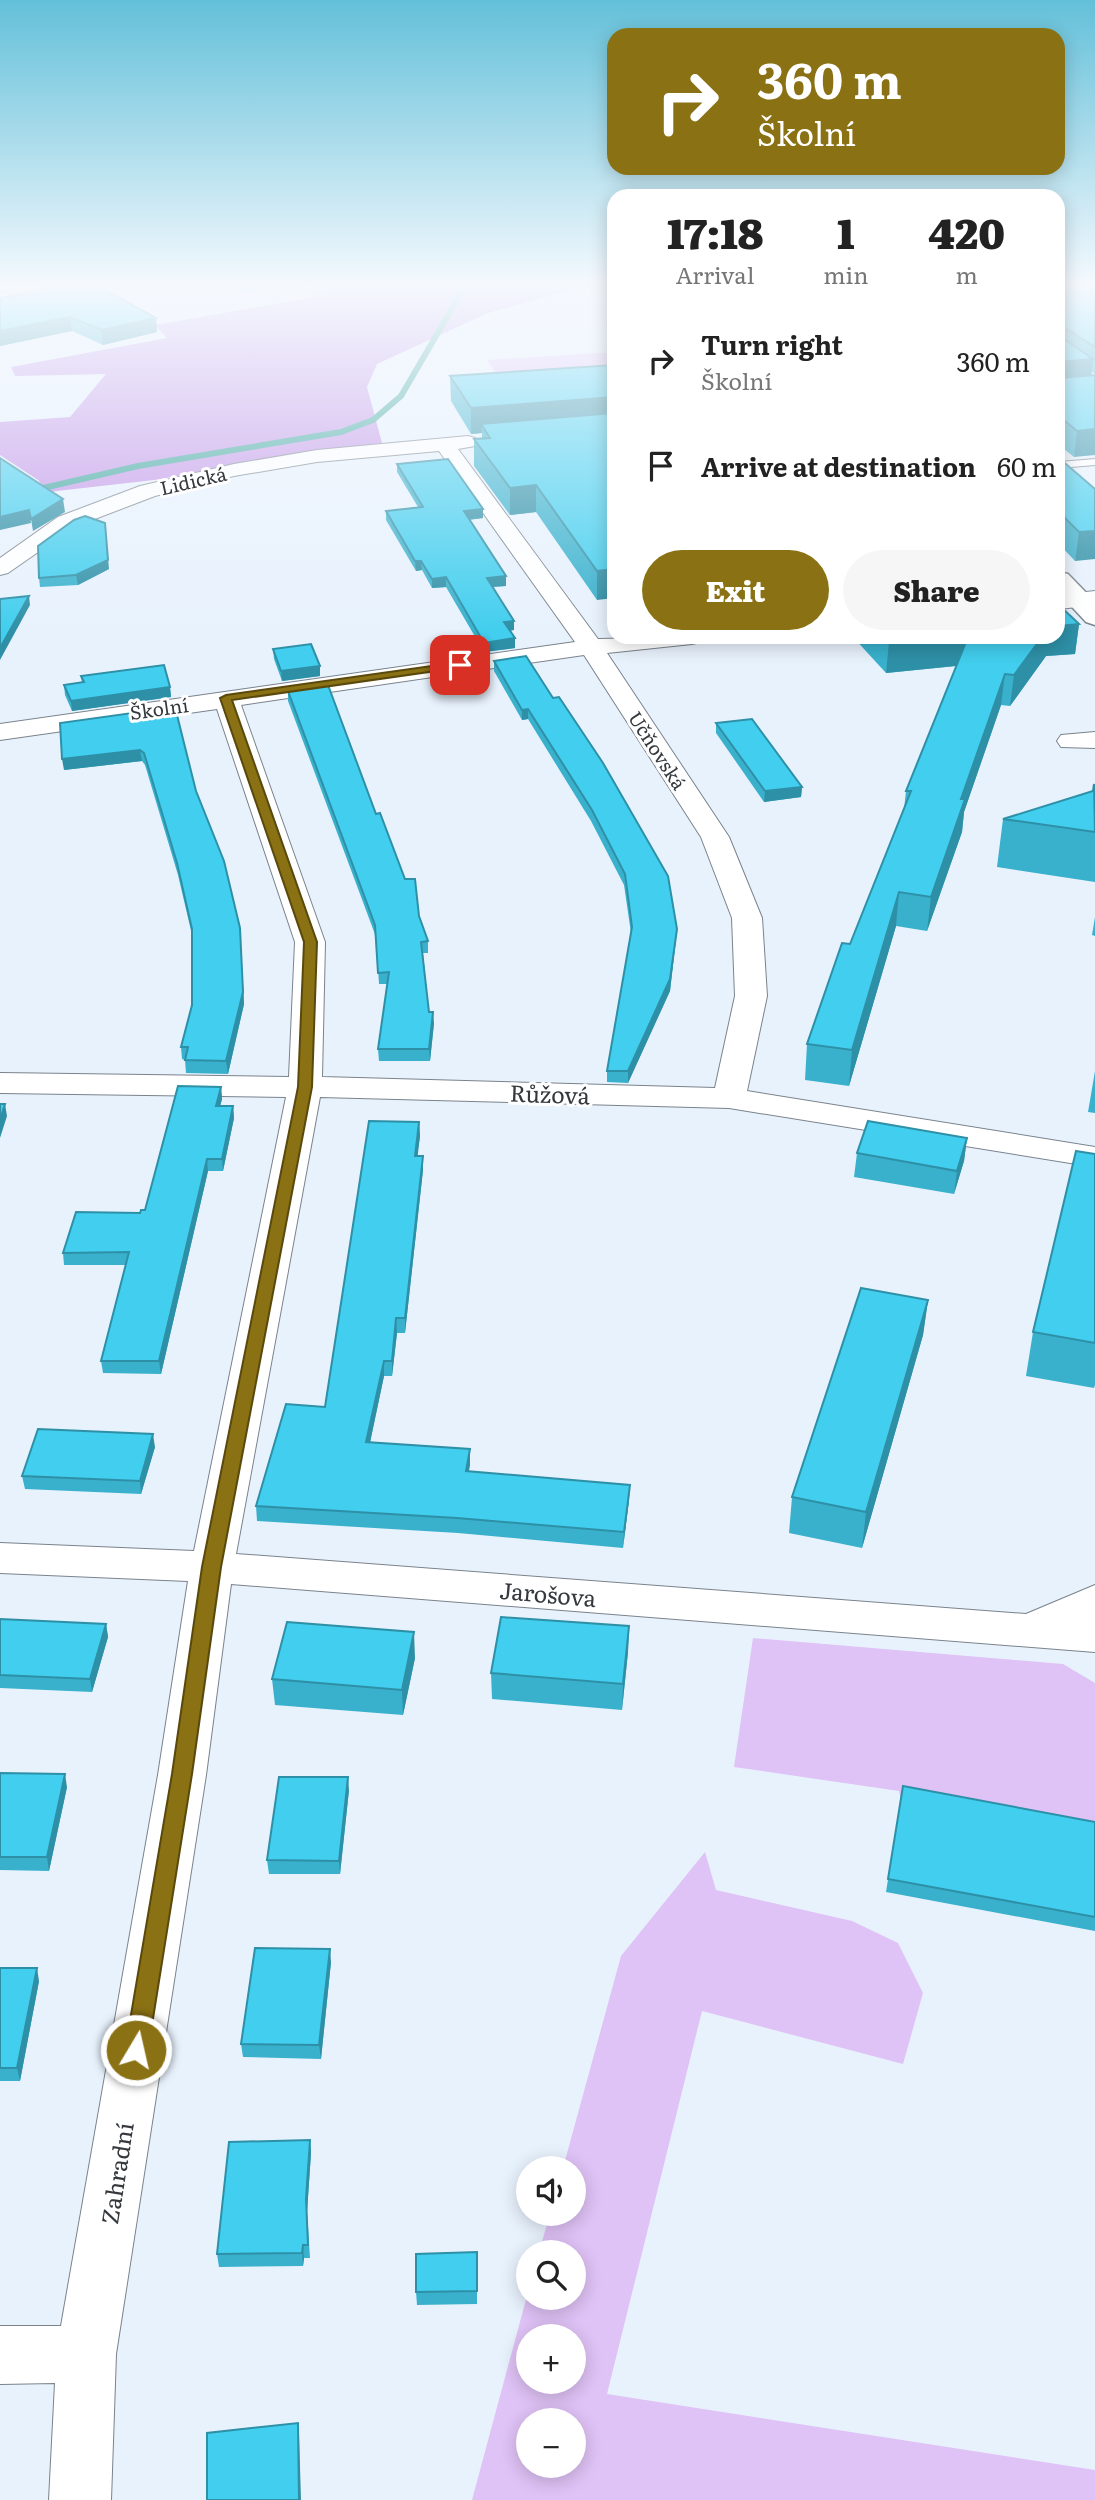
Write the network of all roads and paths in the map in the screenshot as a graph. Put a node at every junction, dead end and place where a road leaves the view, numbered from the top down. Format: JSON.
{"nodes":[{"id":1,"x":482,"y":440,"type":"edge"},
{"id":2,"x":444,"y":443,"type":"junction"},
{"id":3,"x":1095,"y":462,"type":"edge"},
{"id":4,"x":1065,"y":464,"type":"edge"},
{"id":5,"x":0,"y":568,"type":"edge"},
{"id":6,"x":1065,"y":586,"type":"edge"},
{"id":7,"x":1082,"y":604,"type":"edge"},
{"id":8,"x":621,"y":644,"type":"edge"},
{"id":9,"x":591,"y":647,"type":"junction"},
{"id":10,"x":226,"y":698,"type":"junction"},
{"id":11,"x":0,"y":732,"type":"edge"},
{"id":12,"x":0,"y":1083,"type":"edge"},
{"id":13,"x":305,"y":1087,"type":"junction"},
{"id":14,"x":729,"y":1098,"type":"junction"},
{"id":15,"x":1095,"y":1157,"type":"edge"},
{"id":16,"x":0,"y":1558,"type":"edge"},
{"id":17,"x":212,"y":1567,"type":"junction"},
{"id":18,"x":1095,"y":1601,"type":"edge"},
{"id":19,"x":1029,"y":1632,"type":"junction"},
{"id":20,"x":1095,"y":1636,"type":"edge"},
{"id":21,"x":86,"y":2354,"type":"junction"},
{"id":22,"x":0,"y":2355,"type":"edge"},
{"id":23,"x":80,"y":2500,"type":"edge"}],
"edges":[{"from":1,"to":2,"type":"street","name":"Lidická"},
{"from":2,"to":5,"type":"street","name":"Lidická"},
{"from":2,"to":9,"type":"street","name":"Učňovská"},
{"from":3,"to":4,"type":"lane"},
{"from":6,"to":7,"type":"street"},
{"from":8,"to":9,"type":"street","name":"Školní"},
{"from":9,"to":10,"type":"street","name":"Školní"},
{"from":9,"to":14,"type":"street","name":"Učňovská"},
{"from":10,"to":11,"type":"street","name":"Školní"},
{"from":10,"to":13,"type":"street","name":"Zahradní"},
{"from":12,"to":13,"type":"street","name":"Růžová"},
{"from":13,"to":14,"type":"street","name":"Růžová"},
{"from":13,"to":17,"type":"street","name":"Zahradní"},
{"from":14,"to":15,"type":"street","name":"Růžová"},
{"from":16,"to":17,"type":"street","name":"Jarošova"},
{"from":17,"to":19,"type":"street","name":"Jarošova"},
{"from":17,"to":21,"type":"street","name":"Zahradní"},
{"from":18,"to":19,"type":"street"},
{"from":19,"to":20,"type":"street","name":"Jarošova"},
{"from":21,"to":22,"type":"street"},
{"from":21,"to":23,"type":"street","name":"Zahradní"}]}
